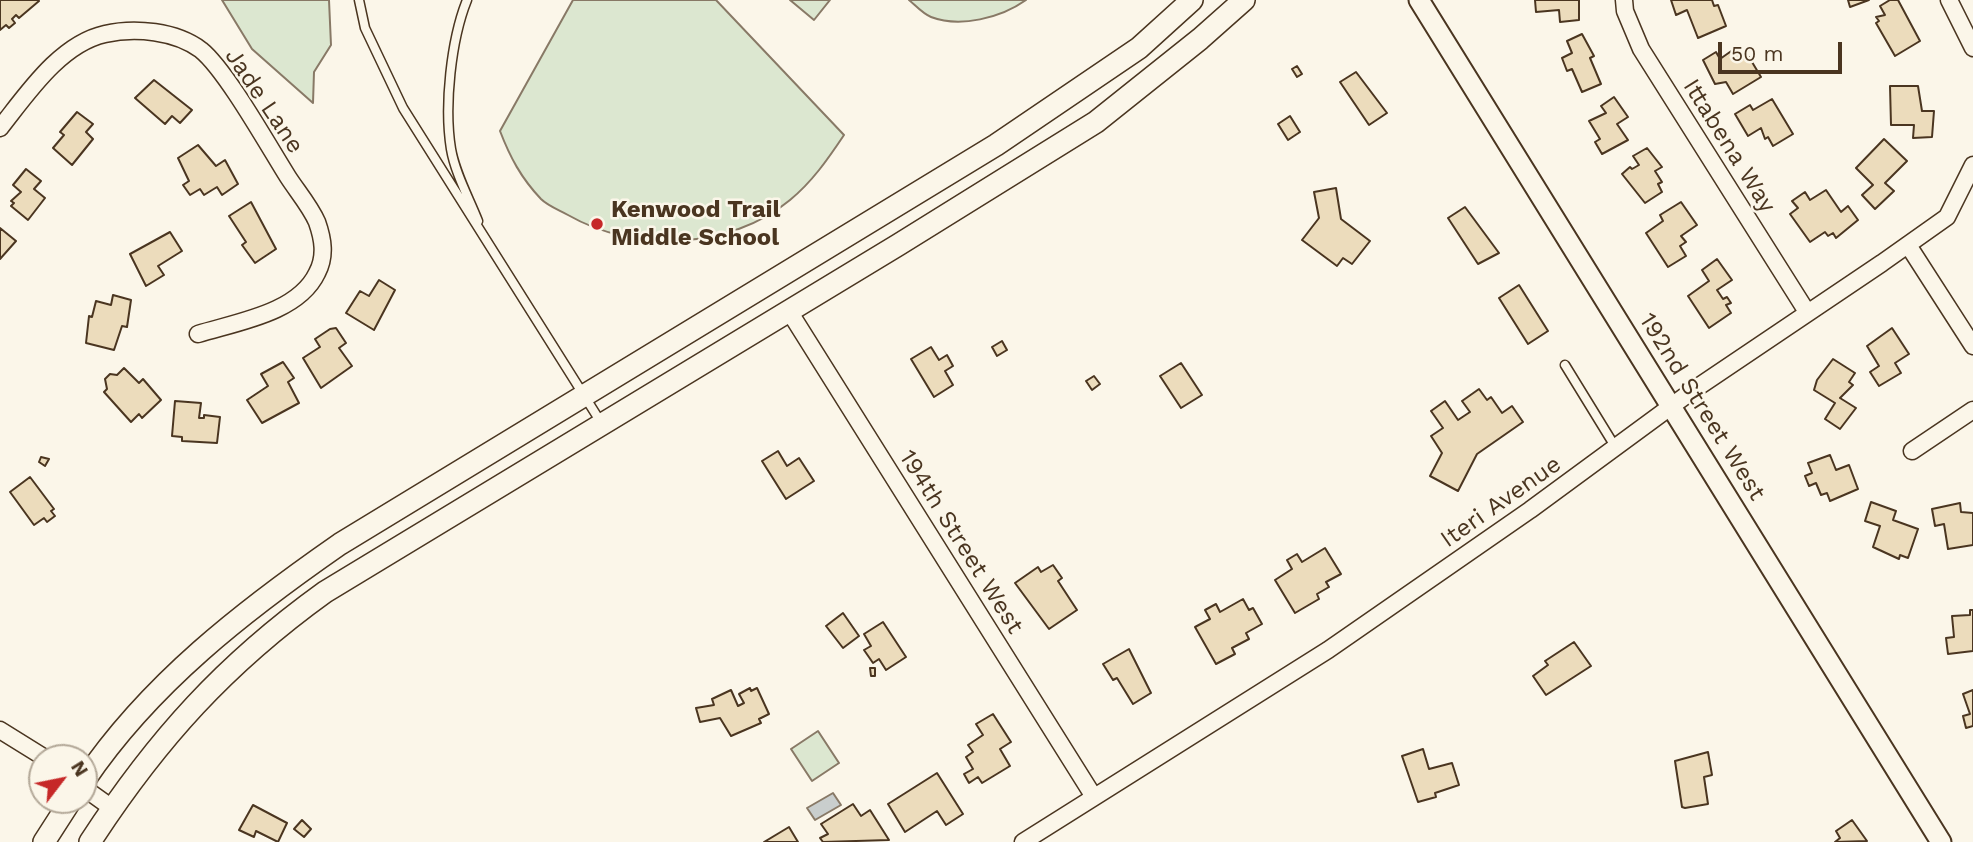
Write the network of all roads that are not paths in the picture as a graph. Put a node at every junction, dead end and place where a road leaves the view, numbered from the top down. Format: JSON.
{"nodes":[{"id":1,"x":359,"y":0,"type":"edge"},
{"id":2,"x":467,"y":0,"type":"edge"},
{"id":3,"x":1192,"y":0,"type":"edge"},
{"id":4,"x":1244,"y":0,"type":"edge"},
{"id":5,"x":1419,"y":0,"type":"edge"},
{"id":6,"x":1624,"y":0,"type":"edge"},
{"id":7,"x":1949,"y":0,"type":"edge"},
{"id":8,"x":1973,"y":48,"type":"edge"},
{"id":9,"x":0,"y":128,"type":"edge"},
{"id":10,"x":1973,"y":165,"type":"edge"},
{"id":11,"x":484,"y":238,"type":"junction"},
{"id":12,"x":1908,"y":245,"type":"junction"},
{"id":13,"x":789,"y":311,"type":"junction"},
{"id":14,"x":1807,"y":312,"type":"junction"},
{"id":15,"x":198,"y":334,"type":"dead end"},
{"id":16,"x":1973,"y":346,"type":"edge"},
{"id":17,"x":1565,"y":365,"type":"dead end"},
{"id":18,"x":584,"y":395,"type":"junction"},
{"id":19,"x":1673,"y":406,"type":"junction"},
{"id":20,"x":1973,"y":410,"type":"edge"},
{"id":21,"x":602,"y":424,"type":"junction"},
{"id":22,"x":1616,"y":448,"type":"junction"},
{"id":23,"x":1912,"y":451,"type":"dead end"},
{"id":24,"x":0,"y":730,"type":"edge"},
{"id":25,"x":28,"y":747,"type":"edge"},
{"id":26,"x":98,"y":764,"type":"edge"},
{"id":27,"x":1094,"y":797,"type":"junction"},
{"id":28,"x":98,"y":798,"type":"edge"},
{"id":29,"x":112,"y":808,"type":"junction"},
{"id":30,"x":62,"y":814,"type":"edge"},
{"id":31,"x":44,"y":842,"type":"edge"},
{"id":32,"x":89,"y":842,"type":"edge"},
{"id":33,"x":1023,"y":842,"type":"edge"},
{"id":34,"x":1941,"y":842,"type":"edge"}],
"edges":[{"from":1,"to":11,"type":"lane"},
{"from":2,"to":11,"type":"lane"},
{"from":3,"to":18,"type":"main road"},
{"from":4,"to":13,"type":"main road"},
{"from":5,"to":19,"type":"street","name":"192nd Street West"},
{"from":6,"to":14,"type":"street","name":"Ittabena Way"},
{"from":7,"to":8,"type":"street"},
{"from":9,"to":15,"type":"street","name":"Jade Lane"},
{"from":10,"to":12,"type":"street","name":"Iteri Avenue"},
{"from":11,"to":18,"type":"lane"},
{"from":12,"to":14,"type":"street","name":"Iteri Avenue"},
{"from":12,"to":16,"type":"street"},
{"from":13,"to":21,"type":"main road"},
{"from":13,"to":27,"type":"street","name":"194th Street West"},
{"from":14,"to":19,"type":"street","name":"Iteri Avenue"},
{"from":17,"to":22,"type":"lane"},
{"from":18,"to":21,"type":"lane"},
{"from":18,"to":26,"type":"main road"},
{"from":19,"to":22,"type":"street","name":"Iteri Avenue"},
{"from":19,"to":34,"type":"street","name":"192nd Street West"},
{"from":20,"to":23,"type":"street"},
{"from":21,"to":29,"type":"main road"},
{"from":22,"to":27,"type":"street","name":"Iteri Avenue"},
{"from":24,"to":25,"type":"street"},
{"from":27,"to":33,"type":"street","name":"Iteri Avenue"},
{"from":28,"to":29,"type":"street"},
{"from":29,"to":32,"type":"main road"},
{"from":30,"to":31,"type":"main road"}]}
